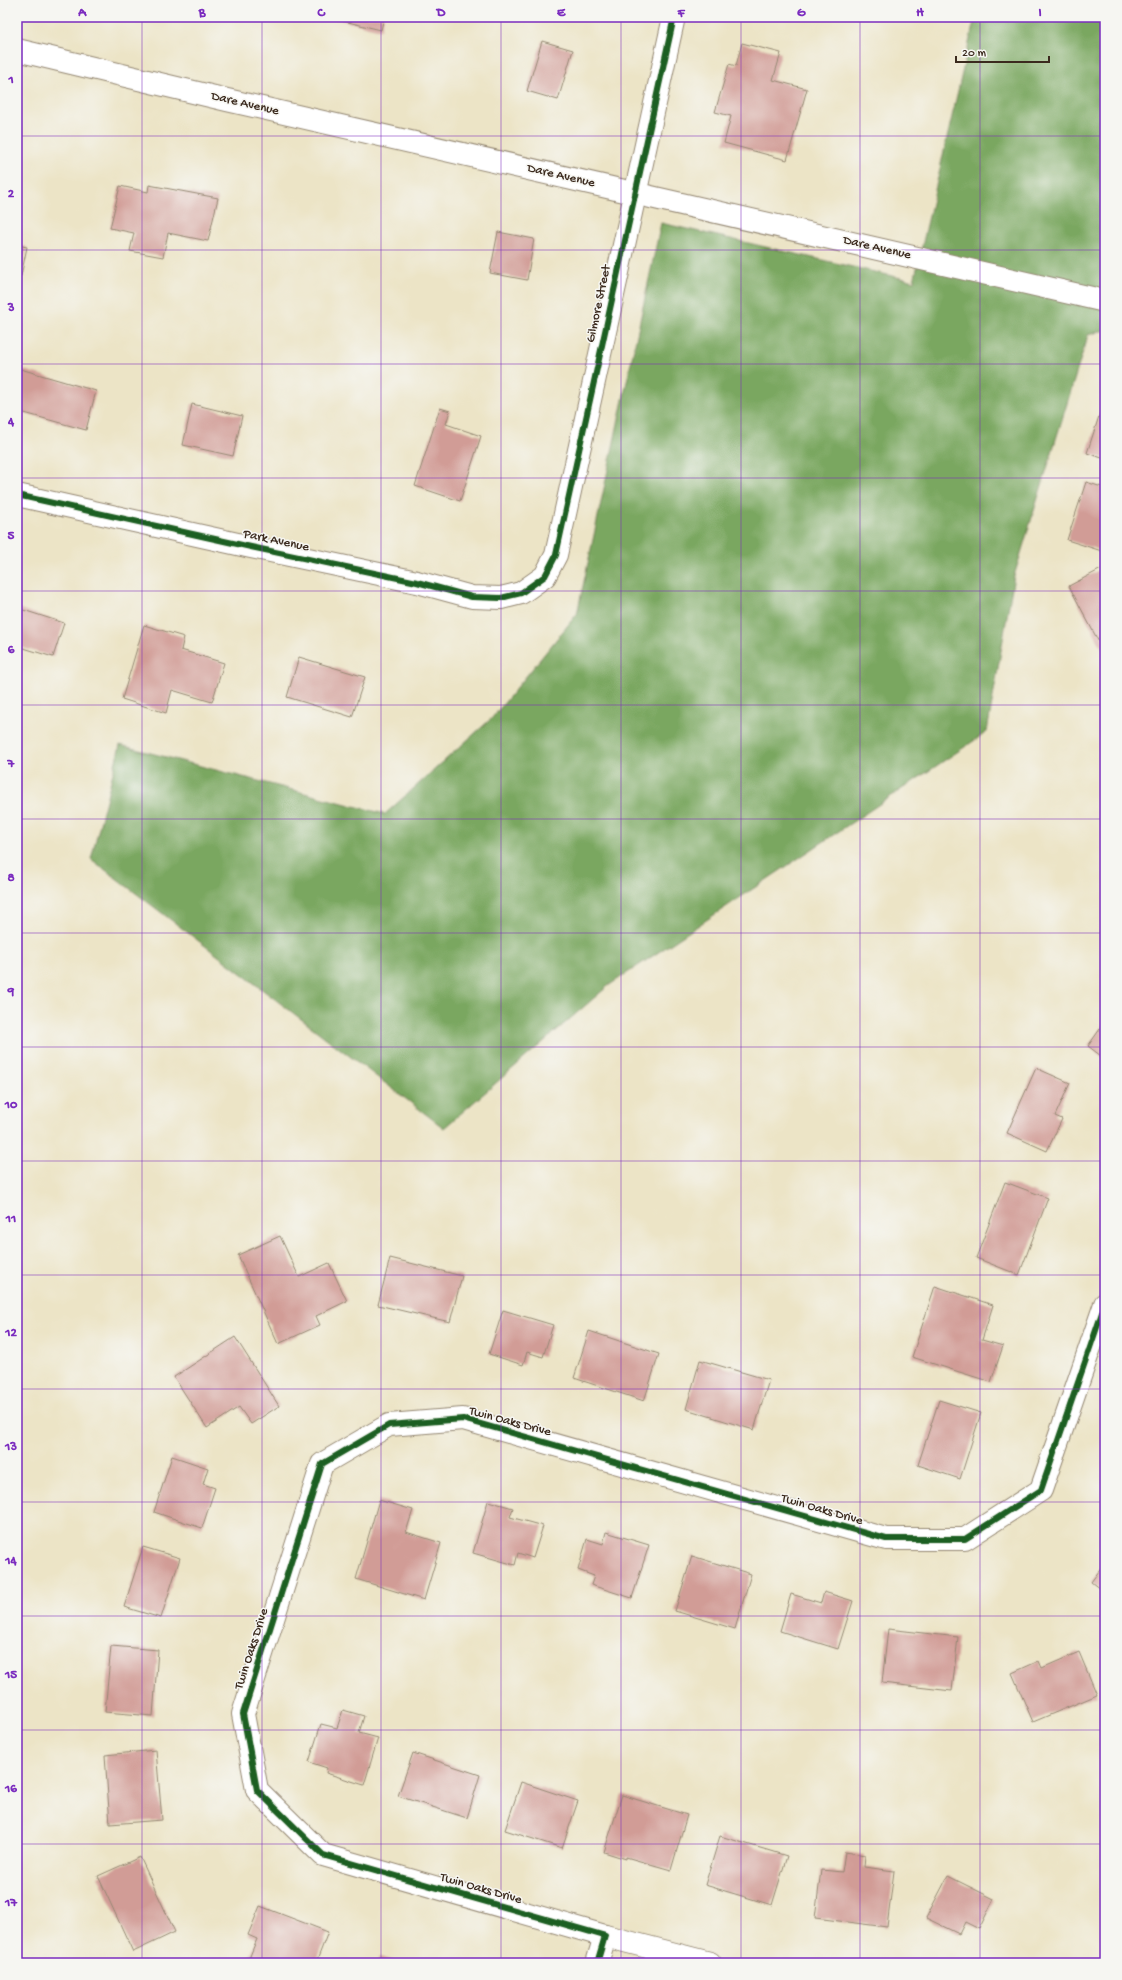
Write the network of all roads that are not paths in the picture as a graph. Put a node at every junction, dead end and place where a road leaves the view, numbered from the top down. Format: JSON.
{"nodes":[{"id":1,"x":674,"y":17,"type":"edge"},
{"id":2,"x":17,"y":50,"type":"edge"},
{"id":3,"x":635,"y":193,"type":"junction"},
{"id":4,"x":1105,"y":300,"type":"edge"},
{"id":5,"x":17,"y":495,"type":"edge"},
{"id":6,"x":530,"y":587,"type":"joint"},
{"id":7,"x":1105,"y":1304,"type":"edge"},
{"id":8,"x":605,"y":1936,"type":"junction"},
{"id":9,"x":598,"y":1963,"type":"edge"},
{"id":10,"x":710,"y":1963,"type":"edge"}],
"edges":[{"from":1,"to":3,"type":"street","name":"Gilmore Street"},
{"from":2,"to":3,"type":"street","name":"Dare Avenue"},
{"from":3,"to":4,"type":"street","name":"Dare Avenue"},
{"from":3,"to":6,"type":"street","name":"Gilmore Street"},
{"from":5,"to":6,"type":"street","name":"Park Avenue"},
{"from":7,"to":8,"type":"street","name":"Twin Oaks Drive"},
{"from":8,"to":9,"type":"street"},
{"from":8,"to":10,"type":"street","name":"Twin Oaks Drive"}]}
